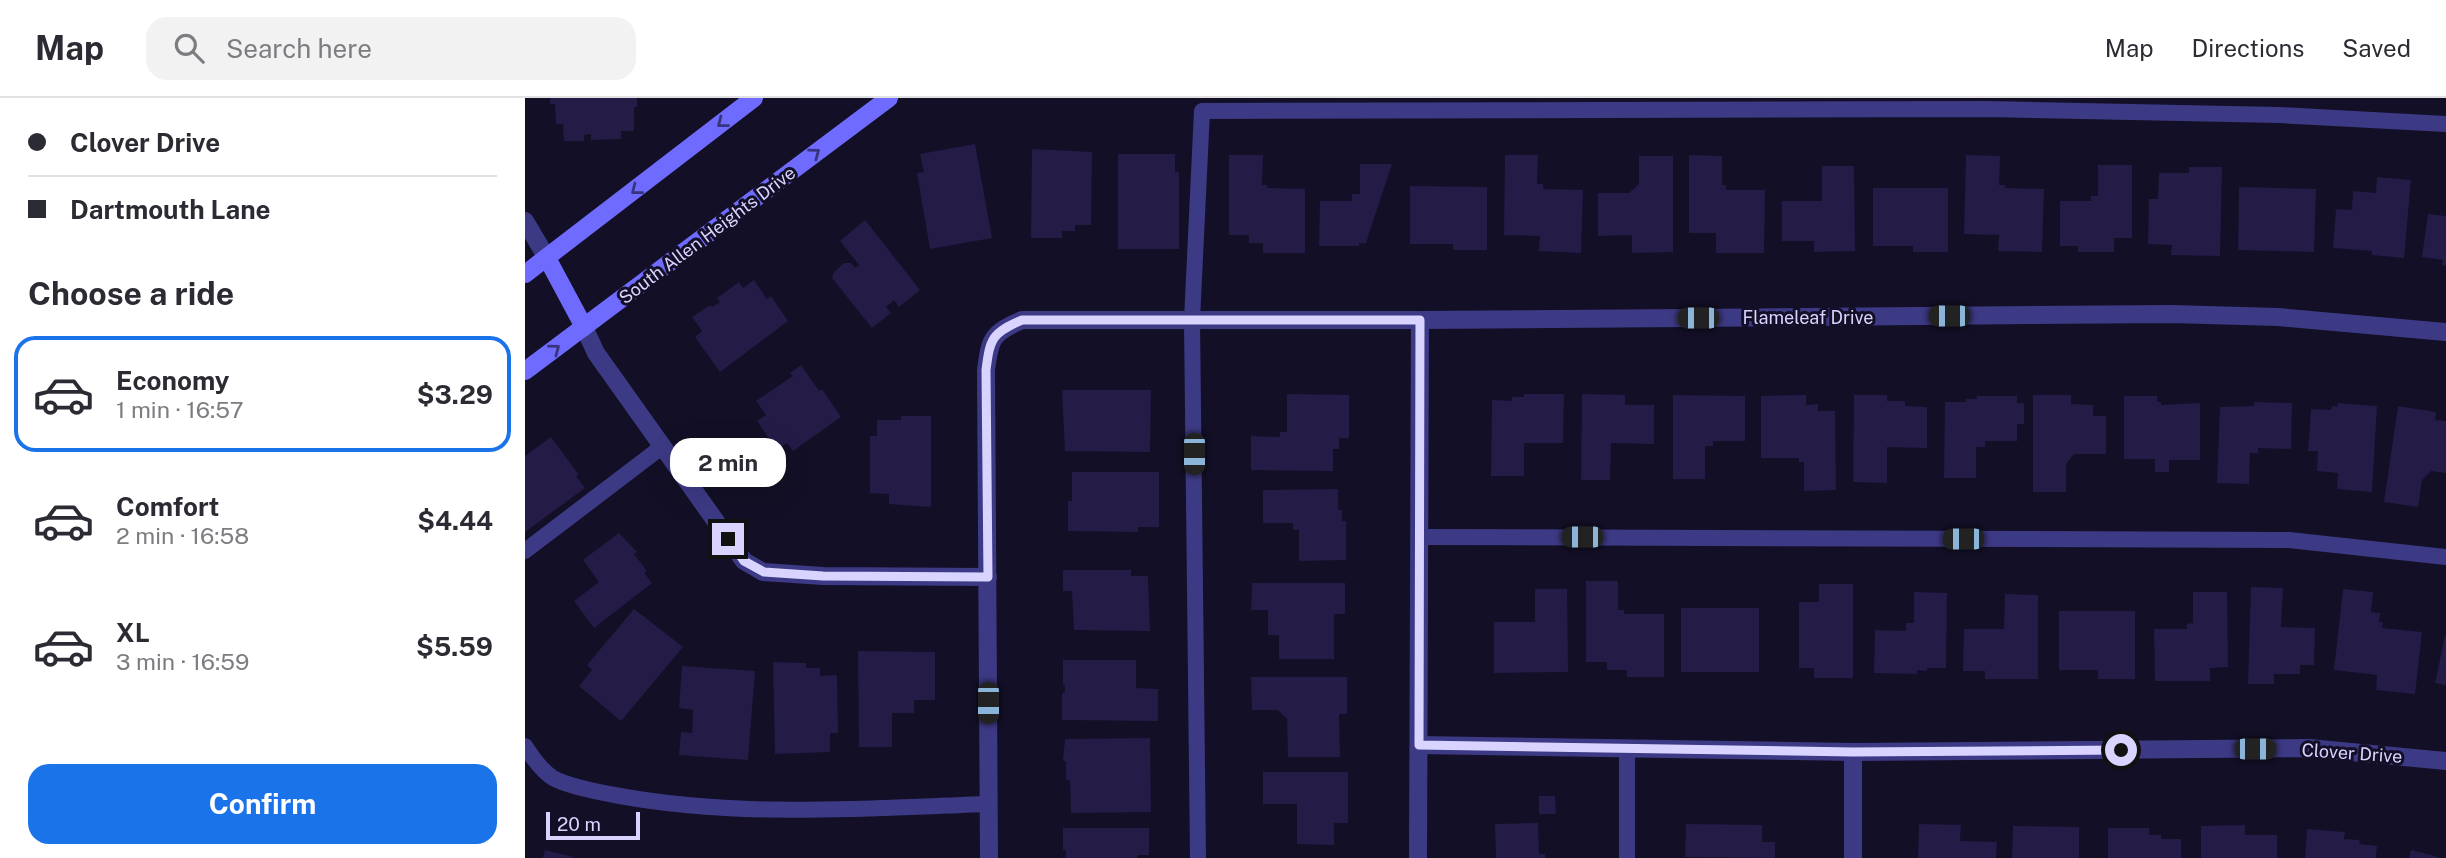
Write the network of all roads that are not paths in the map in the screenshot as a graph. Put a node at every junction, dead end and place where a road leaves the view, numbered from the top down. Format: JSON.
{"nodes":[{"id":1,"x":754,"y":98,"type":"edge"},
{"id":2,"x":889,"y":98,"type":"edge"},
{"id":3,"x":2446,"y":124,"type":"edge"},
{"id":4,"x":525,"y":220,"type":"edge"},
{"id":5,"x":547,"y":258,"type":"junction"},
{"id":6,"x":525,"y":274,"type":"edge"},
{"id":7,"x":1192,"y":320,"type":"junction"},
{"id":8,"x":1420,"y":320,"type":"junction"},
{"id":9,"x":584,"y":327,"type":"junction"},
{"id":10,"x":2446,"y":332,"type":"edge"},
{"id":11,"x":525,"y":371,"type":"edge"},
{"id":12,"x":663,"y":446,"type":"junction"},
{"id":13,"x":1419,"y":537,"type":"junction"},
{"id":14,"x":525,"y":551,"type":"edge"},
{"id":15,"x":2446,"y":557,"type":"edge"},
{"id":16,"x":988,"y":577,"type":"junction"},
{"id":17,"x":1419,"y":745,"type":"junction"},
{"id":18,"x":525,"y":746,"type":"edge"},
{"id":19,"x":1627,"y":748,"type":"junction"},
{"id":20,"x":1853,"y":752,"type":"junction"},
{"id":21,"x":2446,"y":761,"type":"edge"},
{"id":22,"x":989,"y":804,"type":"junction"},
{"id":23,"x":989,"y":858,"type":"edge"},
{"id":24,"x":1198,"y":858,"type":"edge"},
{"id":25,"x":1418,"y":858,"type":"edge"},
{"id":26,"x":1627,"y":858,"type":"edge"},
{"id":27,"x":1853,"y":858,"type":"edge"}],
"edges":[{"from":1,"to":5,"type":"main road","one_way":true},
{"from":9,"to":2,"type":"main road","name":"South Allen Heights Drive","one_way":true},
{"from":3,"to":7,"type":"lane"},
{"from":4,"to":5,"type":"street"},
{"from":5,"to":6,"type":"main road"},
{"from":5,"to":9,"type":"main road"},
{"from":7,"to":8,"type":"street","name":"Flameleaf Drive"},
{"from":7,"to":16,"type":"street","name":"Flameleaf Drive"},
{"from":7,"to":24,"type":"lane"},
{"from":8,"to":10,"type":"street","name":"Flameleaf Drive"},
{"from":8,"to":13,"type":"street"},
{"from":11,"to":9,"type":"main road","name":"South Allen Heights Drive","one_way":true},
{"from":9,"to":12,"type":"street"},
{"from":12,"to":14,"type":"lane"},
{"from":12,"to":16,"type":"street"},
{"from":13,"to":15,"type":"lane"},
{"from":13,"to":17,"type":"street"},
{"from":16,"to":22,"type":"street"},
{"from":17,"to":19,"type":"street","name":"Clover Drive"},
{"from":17,"to":25,"type":"street"},
{"from":18,"to":22,"type":"lane"},
{"from":19,"to":20,"type":"street","name":"Clover Drive"},
{"from":19,"to":26,"type":"lane"},
{"from":20,"to":21,"type":"street","name":"Clover Drive"},
{"from":20,"to":27,"type":"street"},
{"from":22,"to":23,"type":"street"}]}
